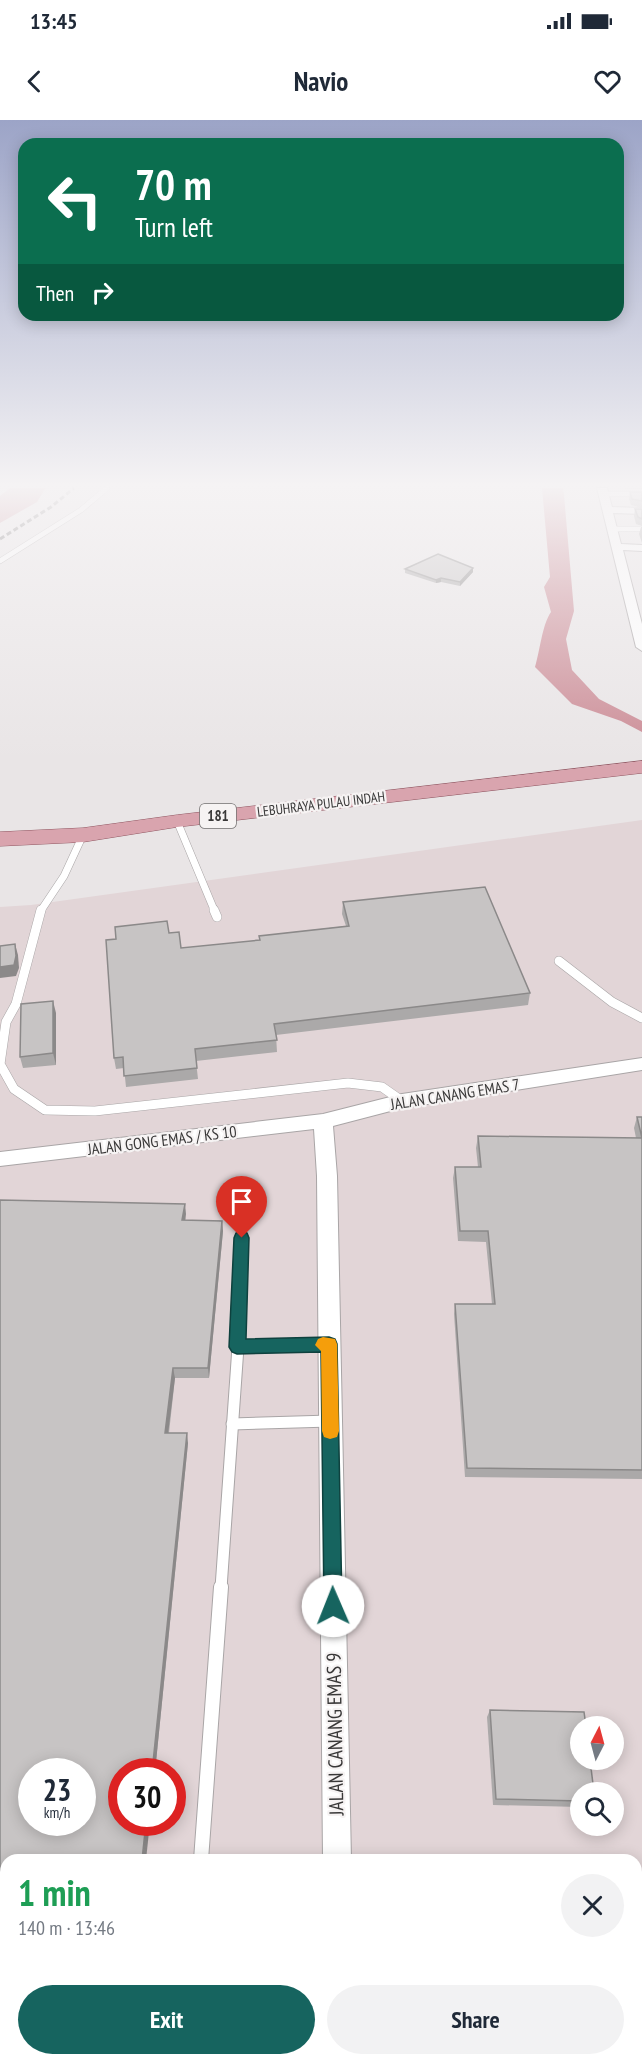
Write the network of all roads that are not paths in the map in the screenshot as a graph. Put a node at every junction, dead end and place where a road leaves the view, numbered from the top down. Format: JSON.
{"nodes":[{"id":1,"x":625,"y":579,"type":"edge"},
{"id":2,"x":642,"y":647,"type":"edge"},
{"id":3,"x":642,"y":752,"type":"edge"},
{"id":4,"x":642,"y":766,"type":"edge"},
{"id":5,"x":435,"y":783,"type":"junction"},
{"id":6,"x":177,"y":821,"type":"junction"},
{"id":7,"x":0,"y":825,"type":"edge"},
{"id":8,"x":83,"y":834,"type":"junction"},
{"id":9,"x":0,"y":839,"type":"edge"},
{"id":10,"x":217,"y":917,"type":"dead end"},
{"id":11,"x":559,"y":961,"type":"dead end"},
{"id":12,"x":642,"y":1018,"type":"edge"},
{"id":13,"x":642,"y":1064,"type":"edge"},
{"id":14,"x":402,"y":1101,"type":"junction"},
{"id":15,"x":323,"y":1121,"type":"junction"},
{"id":16,"x":0,"y":1159,"type":"edge"},
{"id":17,"x":242,"y":1238,"type":"dead end"},
{"id":18,"x":329,"y":1344,"type":"junction"},
{"id":19,"x":237,"y":1347,"type":"junction"},
{"id":20,"x":330,"y":1421,"type":"junction"},
{"id":21,"x":232,"y":1424,"type":"junction"},
{"id":22,"x":201,"y":1854,"type":"edge"},
{"id":23,"x":337,"y":1854,"type":"edge"}],
"edges":[{"from":1,"to":2,"type":"street"},
{"from":3,"to":5,"type":"main road","name":"LEBUHRAYA PULAU INDAH","number":"181"},
{"from":4,"to":5,"type":"main road","name":"LEBUHRAYA PULAU INDAH","number":"181"},
{"from":5,"to":6,"type":"main road","name":"LEBUHRAYA PULAU INDAH","number":"181"},
{"from":5,"to":7,"type":"main road","name":"LEBUHRAYA PULAU INDAH","number":"181"},
{"from":6,"to":8,"type":"main road","name":"LEBUHRAYA PULAU INDAH","number":"181"},
{"from":6,"to":10,"type":"lane"},
{"from":8,"to":9,"type":"main road","name":"LEBUHRAYA PULAU INDAH","number":"181"},
{"from":8,"to":14,"type":"lane"},
{"from":11,"to":12,"type":"lane"},
{"from":13,"to":14,"type":"street","name":"JALAN CANANG EMAS 7"},
{"from":14,"to":15,"type":"street","name":"JALAN CANANG EMAS 7"},
{"from":15,"to":16,"type":"street","name":"JALAN GONG EMAS / KS 10"},
{"from":15,"to":18,"type":"street","name":"JALAN CANANG EMAS 9"},
{"from":17,"to":19,"type":"lane"},
{"from":18,"to":19,"type":"lane"},
{"from":18,"to":20,"type":"street","name":"JALAN CANANG EMAS 9"},
{"from":19,"to":21,"type":"lane"},
{"from":20,"to":21,"type":"lane"},
{"from":20,"to":23,"type":"street","name":"JALAN CANANG EMAS 9"},
{"from":21,"to":22,"type":"lane"}]}
